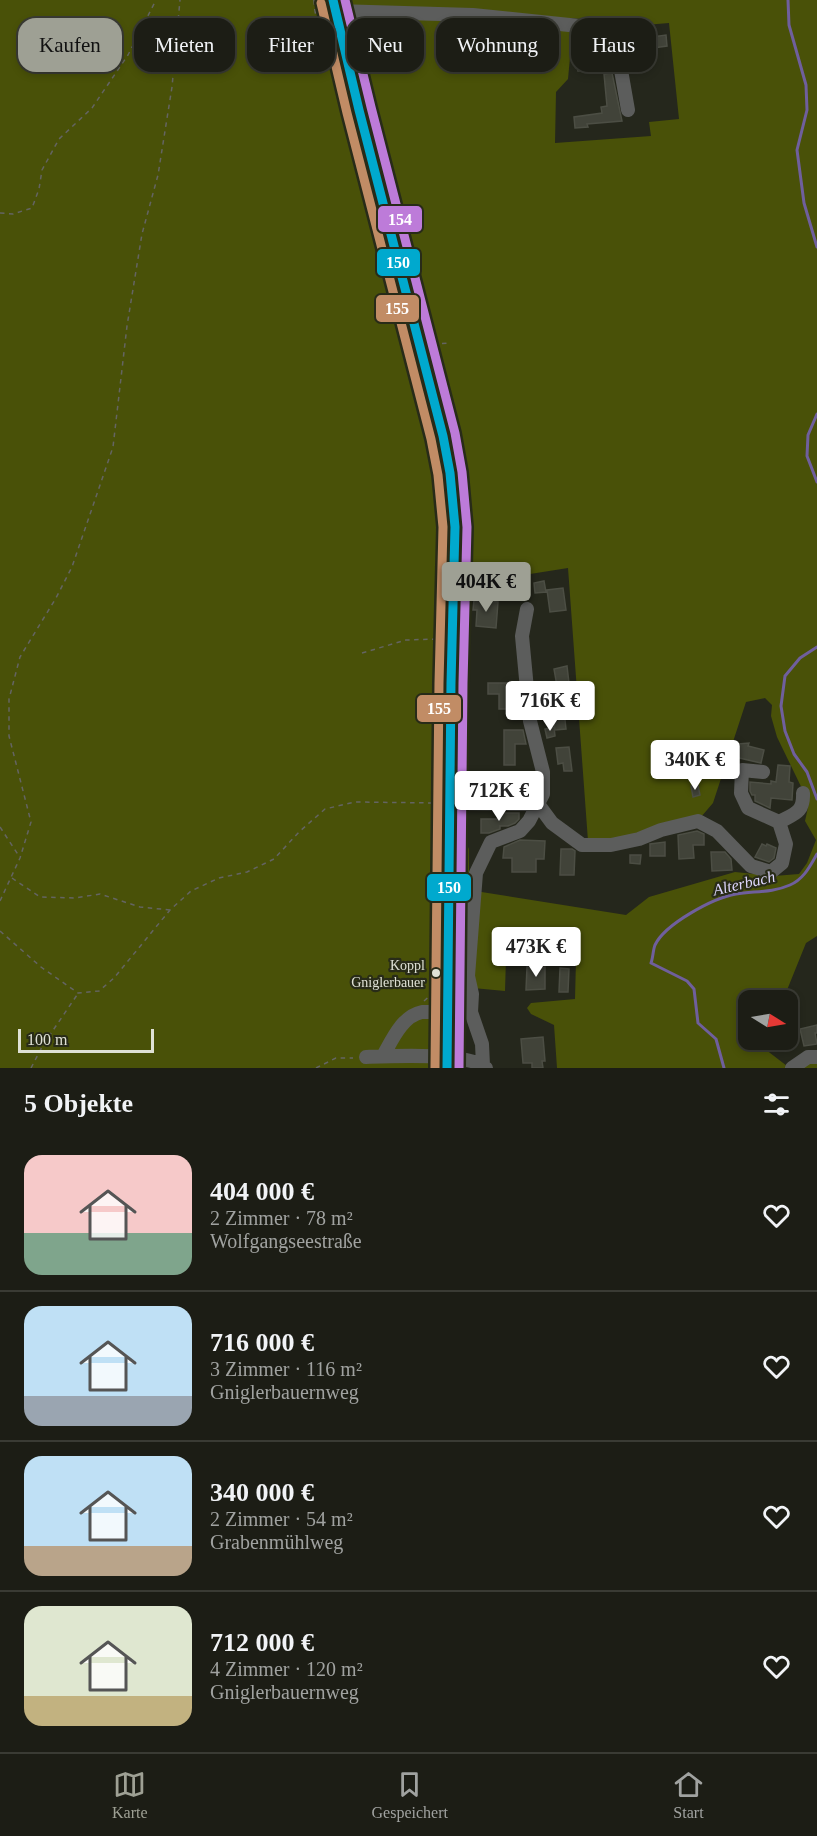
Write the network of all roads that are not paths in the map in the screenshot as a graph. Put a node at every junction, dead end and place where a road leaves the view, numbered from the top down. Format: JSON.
{"nodes":[{"id":1,"x":334,"y":6,"type":"edge"},
{"id":2,"x":628,"y":110,"type":"dead end"},
{"id":3,"x":527,"y":609,"type":"dead end"},
{"id":4,"x":763,"y":772,"type":"dead end"},
{"id":5,"x":803,"y":793,"type":"dead end"},
{"id":6,"x":450,"y":803,"type":"junction"},
{"id":7,"x":538,"y":804,"type":"junction"},
{"id":8,"x":778,"y":822,"type":"junction"},
{"id":9,"x":437,"y":1012,"type":"dead end"},
{"id":10,"x":383,"y":1056,"type":"junction"},
{"id":11,"x":817,"y":1057,"type":"edge"},
{"id":12,"x":366,"y":1058,"type":"road end"},
{"id":13,"x":447,"y":1063,"type":"edge"},
{"id":14,"x":485,"y":1066,"type":"edge"},
{"id":15,"x":792,"y":1068,"type":"edge"}],
"edges":[{"from":1,"to":2,"type":"street"},
{"from":1,"to":6,"type":"main road"},
{"from":3,"to":7,"type":"street"},
{"from":4,"to":8,"type":"street"},
{"from":5,"to":8,"type":"street"},
{"from":6,"to":7,"type":"street"},
{"from":6,"to":13,"type":"main road"},
{"from":7,"to":8,"type":"street"},
{"from":7,"to":14,"type":"street"},
{"from":9,"to":10,"type":"street"},
{"from":10,"to":12,"type":"street"},
{"from":10,"to":13,"type":"street"},
{"from":11,"to":15,"type":"street"},
{"from":13,"to":14,"type":"street"}]}
